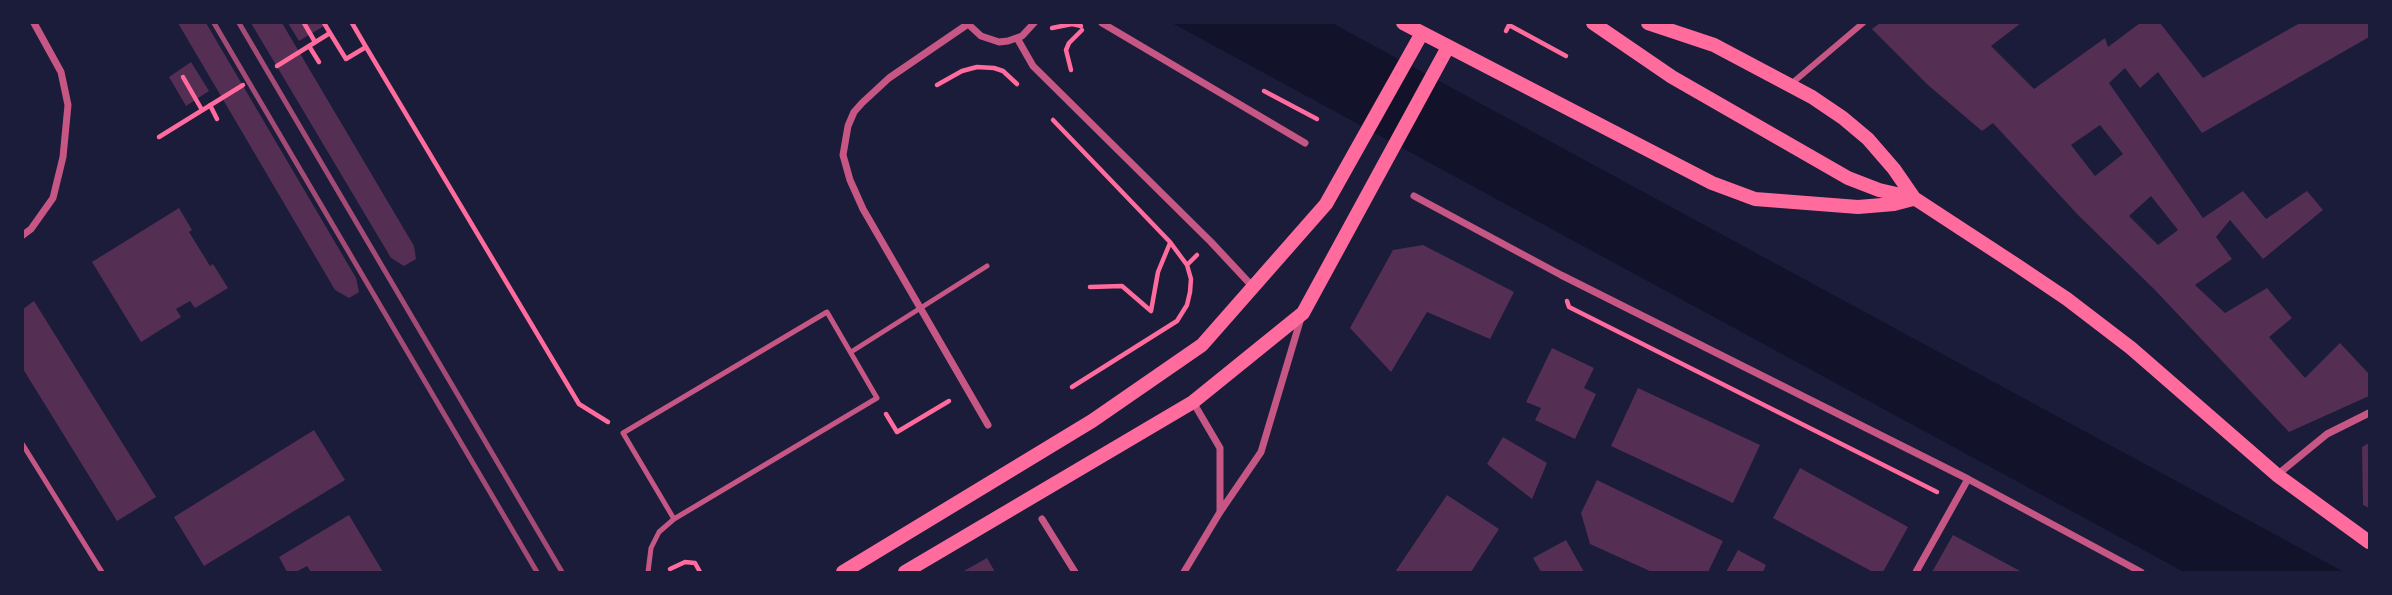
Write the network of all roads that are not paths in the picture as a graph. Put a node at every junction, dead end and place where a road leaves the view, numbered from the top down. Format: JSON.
{"nodes":[{"id":1,"x":34,"y":23,"type":"edge"},
{"id":2,"x":968,"y":23,"type":"edge"},
{"id":3,"x":1034,"y":23,"type":"edge"},
{"id":4,"x":1101,"y":23,"type":"edge"},
{"id":5,"x":1403,"y":23,"type":"edge"},
{"id":6,"x":1593,"y":23,"type":"edge"},
{"id":7,"x":1648,"y":23,"type":"edge"},
{"id":8,"x":1863,"y":23,"type":"edge"},
{"id":9,"x":1422,"y":33,"type":"junction"},
{"id":10,"x":1017,"y":38,"type":"junction"},
{"id":11,"x":1448,"y":47,"type":"junction"},
{"id":12,"x":1791,"y":84,"type":"junction"},
{"id":13,"x":1305,"y":143,"type":"dead end"},
{"id":14,"x":1414,"y":196,"type":"dead end"},
{"id":15,"x":1914,"y":198,"type":"junction"},
{"id":16,"x":23,"y":235,"type":"edge"},
{"id":17,"x":988,"y":266,"type":"dead end"},
{"id":18,"x":1254,"y":288,"type":"junction"},
{"id":19,"x":920,"y":307,"type":"junction"},
{"id":20,"x":1303,"y":313,"type":"junction"},
{"id":21,"x":851,"y":352,"type":"junction"},
{"id":22,"x":1194,"y":402,"type":"junction"},
{"id":23,"x":2369,"y":414,"type":"edge"},
{"id":24,"x":988,"y":425,"type":"dead end"},
{"id":25,"x":23,"y":445,"type":"edge"},
{"id":26,"x":2277,"y":475,"type":"junction"},
{"id":27,"x":1968,"y":479,"type":"junction"},
{"id":28,"x":1220,"y":512,"type":"junction"},
{"id":29,"x":674,"y":519,"type":"junction"},
{"id":30,"x":1042,"y":519,"type":"dead end"},
{"id":31,"x":2369,"y":542,"type":"edge"},
{"id":32,"x":102,"y":572,"type":"edge"},
{"id":33,"x":648,"y":572,"type":"edge"},
{"id":34,"x":843,"y":572,"type":"edge"},
{"id":35,"x":905,"y":572,"type":"edge"},
{"id":36,"x":1075,"y":572,"type":"edge"},
{"id":37,"x":1184,"y":572,"type":"edge"},
{"id":38,"x":1916,"y":572,"type":"edge"},
{"id":39,"x":2141,"y":572,"type":"edge"}],
"edges":[{"from":1,"to":16,"type":"street"},
{"from":2,"to":10,"type":"street"},
{"from":2,"to":19,"type":"street"},
{"from":3,"to":10,"type":"street"},
{"from":4,"to":13,"type":"street"},
{"from":5,"to":9,"type":"main road"},
{"from":6,"to":15,"type":"main road"},
{"from":7,"to":12,"type":"main road"},
{"from":8,"to":12,"type":"street"},
{"from":9,"to":11,"type":"main road"},
{"from":9,"to":18,"type":"main road"},
{"from":10,"to":18,"type":"street"},
{"from":11,"to":15,"type":"main road"},
{"from":11,"to":20,"type":"main road"},
{"from":12,"to":15,"type":"main road"},
{"from":14,"to":27,"type":"street"},
{"from":15,"to":26,"type":"main road"},
{"from":17,"to":19,"type":"lane"},
{"from":18,"to":34,"type":"main road"},
{"from":19,"to":21,"type":"lane"},
{"from":19,"to":24,"type":"street"},
{"from":20,"to":22,"type":"main road"},
{"from":20,"to":28,"type":"street"},
{"from":21,"to":29,"type":"lane"},
{"from":21,"to":29,"type":"lane"},
{"from":22,"to":28,"type":"street"},
{"from":22,"to":35,"type":"main road"},
{"from":23,"to":26,"type":"street"},
{"from":25,"to":32,"type":"lane"},
{"from":26,"to":31,"type":"main road"},
{"from":27,"to":38,"type":"street"},
{"from":27,"to":39,"type":"street"},
{"from":28,"to":37,"type":"street"},
{"from":29,"to":33,"type":"lane"},
{"from":30,"to":36,"type":"street"}]}
